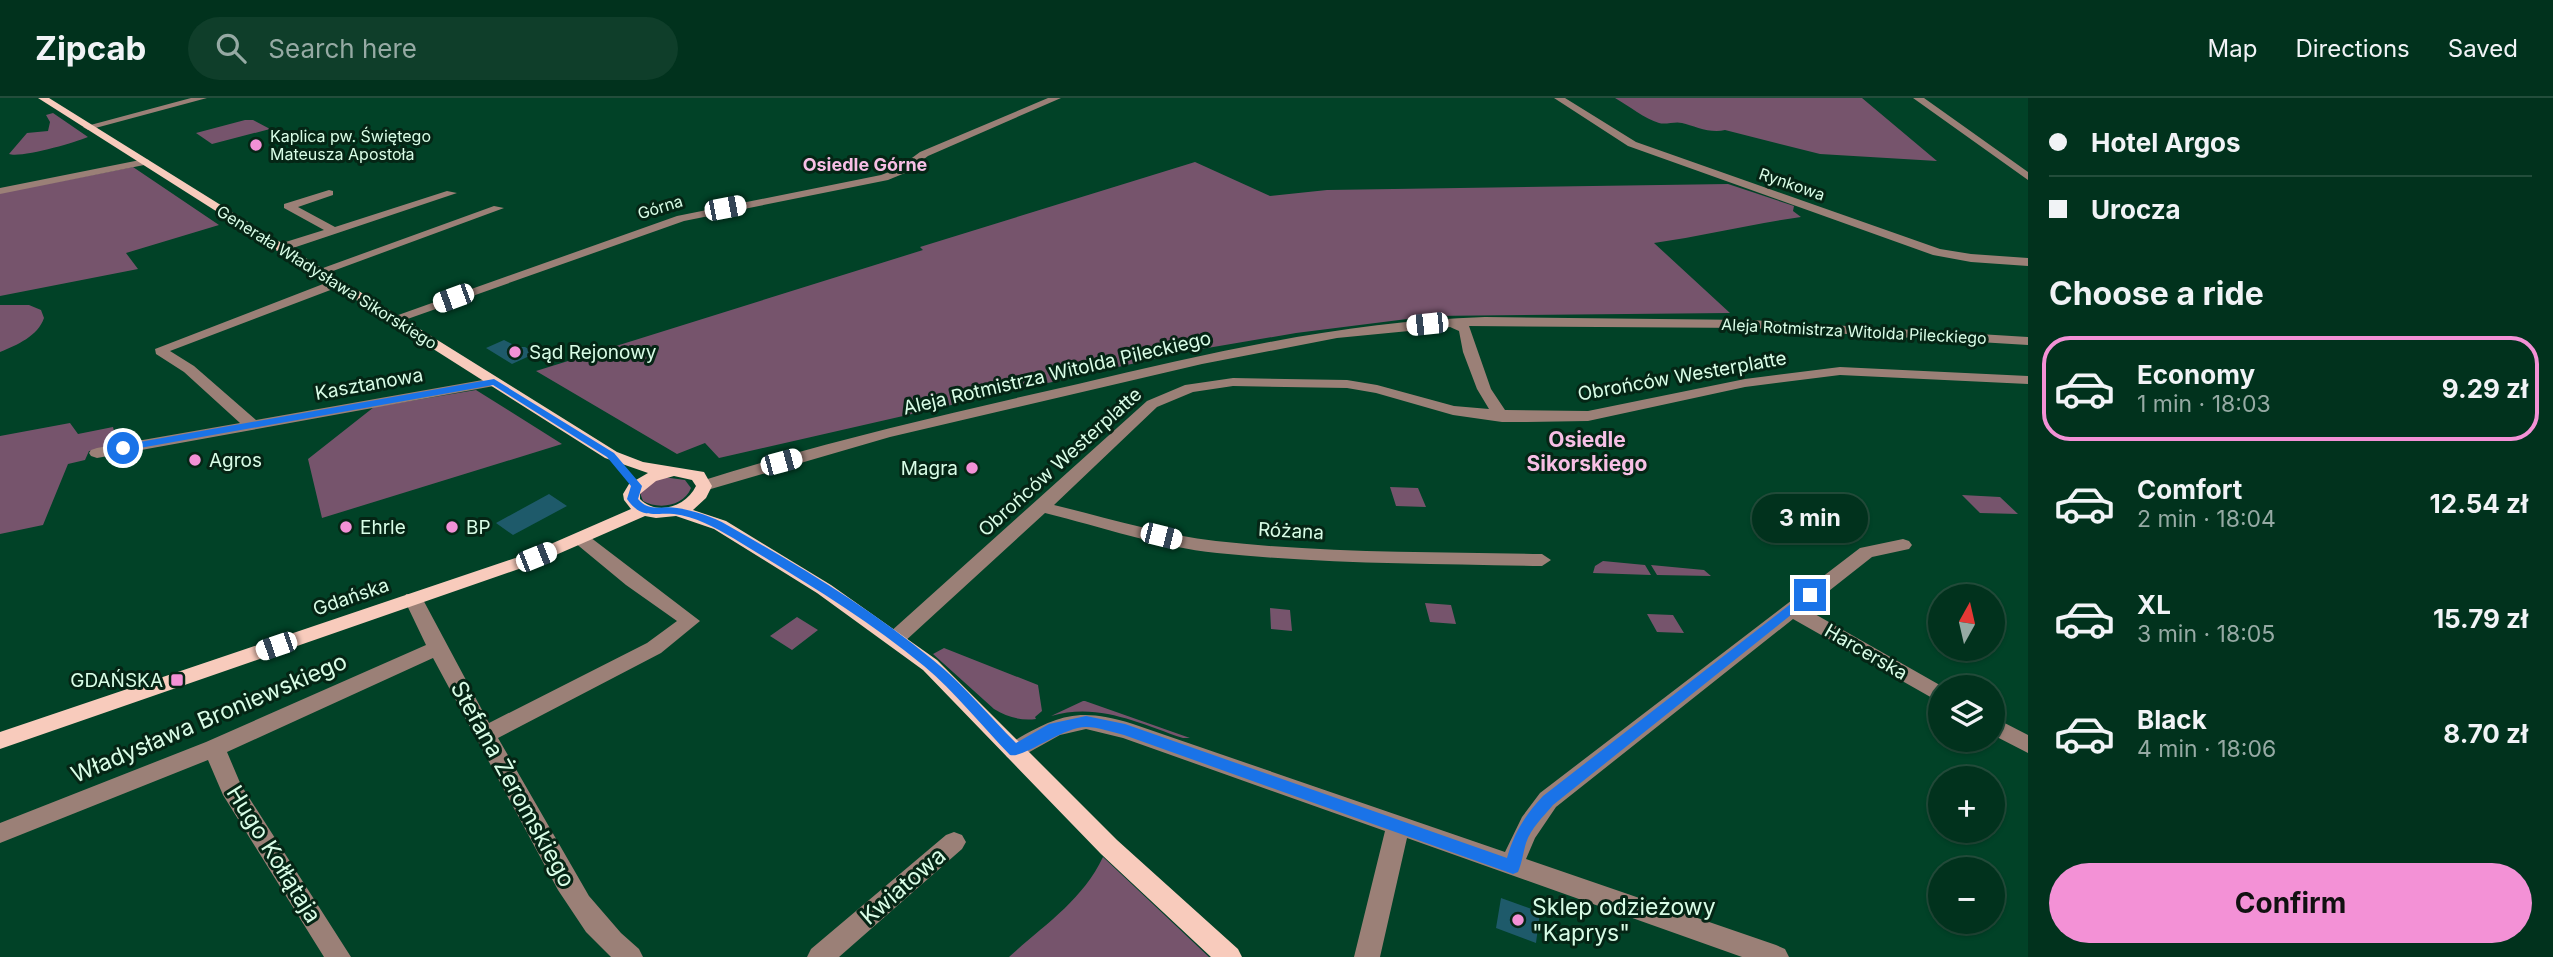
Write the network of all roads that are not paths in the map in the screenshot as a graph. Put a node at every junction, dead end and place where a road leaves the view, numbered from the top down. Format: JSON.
{"nodes":[{"id":1,"x":43,"y":98,"type":"edge"},
{"id":2,"x":202,"y":98,"type":"edge"},
{"id":3,"x":1056,"y":98,"type":"edge"},
{"id":4,"x":1559,"y":98,"type":"edge"},
{"id":5,"x":1918,"y":98,"type":"edge"},
{"id":6,"x":89,"y":127,"type":"junction"},
{"id":7,"x":145,"y":162,"type":"junction"},
{"id":8,"x":2028,"y":177,"type":"edge"},
{"id":9,"x":0,"y":191,"type":"edge"},
{"id":10,"x":451,"y":193,"type":"dead end"},
{"id":11,"x":329,"y":194,"type":"dead end"},
{"id":12,"x":498,"y":208,"type":"dead end"},
{"id":13,"x":334,"y":231,"type":"junction"},
{"id":14,"x":280,"y":248,"type":"junction"},
{"id":15,"x":2028,"y":262,"type":"edge"},
{"id":16,"x":318,"y":272,"type":"junction"},
{"id":17,"x":336,"y":283,"type":"junction"},
{"id":18,"x":394,"y":319,"type":"junction"},
{"id":19,"x":1456,"y":327,"type":"junction"},
{"id":20,"x":2028,"y":341,"type":"edge"},
{"id":21,"x":2028,"y":380,"type":"edge"},
{"id":22,"x":494,"y":382,"type":"junction"},
{"id":23,"x":1502,"y":416,"type":"junction"},
{"id":24,"x":251,"y":424,"type":"junction"},
{"id":25,"x":97,"y":453,"type":"dead end"},
{"id":26,"x":611,"y":455,"type":"junction"},
{"id":27,"x":664,"y":472,"type":"junction"},
{"id":28,"x":699,"y":488,"type":"junction"},
{"id":29,"x":638,"y":498,"type":"junction"},
{"id":30,"x":1042,"y":507,"type":"junction"},
{"id":31,"x":675,"y":510,"type":"junction"},
{"id":32,"x":720,"y":525,"type":"junction"},
{"id":33,"x":588,"y":534,"type":"junction"},
{"id":34,"x":1903,"y":545,"type":"dead end"},
{"id":35,"x":1542,"y":560,"type":"dead end"},
{"id":36,"x":413,"y":599,"type":"junction"},
{"id":37,"x":1791,"y":610,"type":"junction"},
{"id":38,"x":896,"y":638,"type":"junction"},
{"id":39,"x":436,"y":648,"type":"junction"},
{"id":40,"x":1928,"y":688,"type":"edge"},
{"id":41,"x":2005,"y":732,"type":"edge"},
{"id":42,"x":485,"y":735,"type":"junction"},
{"id":43,"x":0,"y":741,"type":"edge"},
{"id":44,"x":2028,"y":744,"type":"edge"},
{"id":45,"x":214,"y":748,"type":"junction"},
{"id":46,"x":1015,"y":751,"type":"junction"},
{"id":47,"x":1398,"y":826,"type":"junction"},
{"id":48,"x":0,"y":833,"type":"edge"},
{"id":49,"x":954,"y":842,"type":"dead end"},
{"id":50,"x":1513,"y":867,"type":"junction"},
{"id":51,"x":338,"y":957,"type":"edge"},
{"id":52,"x":629,"y":957,"type":"edge"},
{"id":53,"x":820,"y":957,"type":"edge"},
{"id":54,"x":1228,"y":957,"type":"edge"},
{"id":55,"x":1367,"y":957,"type":"edge"},
{"id":56,"x":1776,"y":957,"type":"edge"}],
"edges":[{"from":1,"to":6,"type":"main road","name":"Generała Władysława Sikorskiego"},
{"from":2,"to":6,"type":"street"},
{"from":3,"to":18,"type":"street","name":"Górna"},
{"from":4,"to":15,"type":"street","name":"Rynkowa"},
{"from":5,"to":8,"type":"street"},
{"from":6,"to":7,"type":"main road","name":"Generała Władysława Sikorskiego"},
{"from":7,"to":9,"type":"street"},
{"from":7,"to":14,"type":"main road","name":"Generała Władysława Sikorskiego"},
{"from":10,"to":13,"type":"street"},
{"from":11,"to":13,"type":"street"},
{"from":12,"to":16,"type":"street"},
{"from":13,"to":14,"type":"street"},
{"from":14,"to":16,"type":"main road","name":"Generała Władysława Sikorskiego"},
{"from":16,"to":17,"type":"main road","name":"Generała Władysława Sikorskiego"},
{"from":17,"to":18,"type":"main road","name":"Generała Władysława Sikorskiego"},
{"from":17,"to":24,"type":"street"},
{"from":18,"to":22,"type":"main road","name":"Generała Władysława Sikorskiego"},
{"from":19,"to":20,"type":"street","name":"Aleja Rotmistrza Witolda Pileckiego"},
{"from":19,"to":23,"type":"street"},
{"from":19,"to":28,"type":"street","name":"Aleja Rotmistrza Witolda Pileckiego"},
{"from":21,"to":23,"type":"street","name":"Obrońców Westerplatte"},
{"from":22,"to":24,"type":"street","name":"Kasztanowa"},
{"from":22,"to":26,"type":"main road","name":"Generała Władysława Sikorskiego"},
{"from":23,"to":30,"type":"street","name":"Obrońców Westerplatte"},
{"from":24,"to":25,"type":"street","name":"Kasztanowa"},
{"from":26,"to":27,"type":"main road","name":"Generała Władysława Sikorskiego"},
{"from":26,"to":29,"type":"main road","name":"Generała Władysława Sikorskiego"},
{"from":27,"to":28,"type":"main road","name":"Generała Władysława Sikorskiego"},
{"from":27,"to":29,"type":"main road","name":"Gdańska"},
{"from":28,"to":31,"type":"main road"},
{"from":28,"to":32,"type":"main road"},
{"from":29,"to":31,"type":"main road"},
{"from":29,"to":33,"type":"main road","name":"Gdańska"},
{"from":30,"to":35,"type":"street","name":"Różana"},
{"from":30,"to":38,"type":"street","name":"Obrońców Westerplatte"},
{"from":31,"to":32,"type":"main road"},
{"from":32,"to":38,"type":"main road"},
{"from":33,"to":36,"type":"main road","name":"Gdańska"},
{"from":33,"to":42,"type":"street"},
{"from":34,"to":37,"type":"street"},
{"from":36,"to":39,"type":"street","name":"Stefana Żeromskiego"},
{"from":36,"to":43,"type":"main road","name":"Gdańska"},
{"from":37,"to":40,"type":"street","name":"Harcerska"},
{"from":37,"to":50,"type":"street"},
{"from":38,"to":46,"type":"main road"},
{"from":39,"to":42,"type":"street","name":"Stefana Żeromskiego"},
{"from":39,"to":45,"type":"street","name":"Władysława Broniewskiego"},
{"from":41,"to":44,"type":"street"},
{"from":42,"to":52,"type":"street","name":"Stefana Żeromskiego"},
{"from":45,"to":48,"type":"street","name":"Władysława Broniewskiego"},
{"from":45,"to":51,"type":"street","name":"Hugo Kołłątaja"},
{"from":46,"to":47,"type":"street"},
{"from":46,"to":54,"type":"main road"},
{"from":47,"to":50,"type":"street"},
{"from":47,"to":55,"type":"street"},
{"from":49,"to":53,"type":"street","name":"Kwiatowa"},
{"from":50,"to":56,"type":"street"}]}
